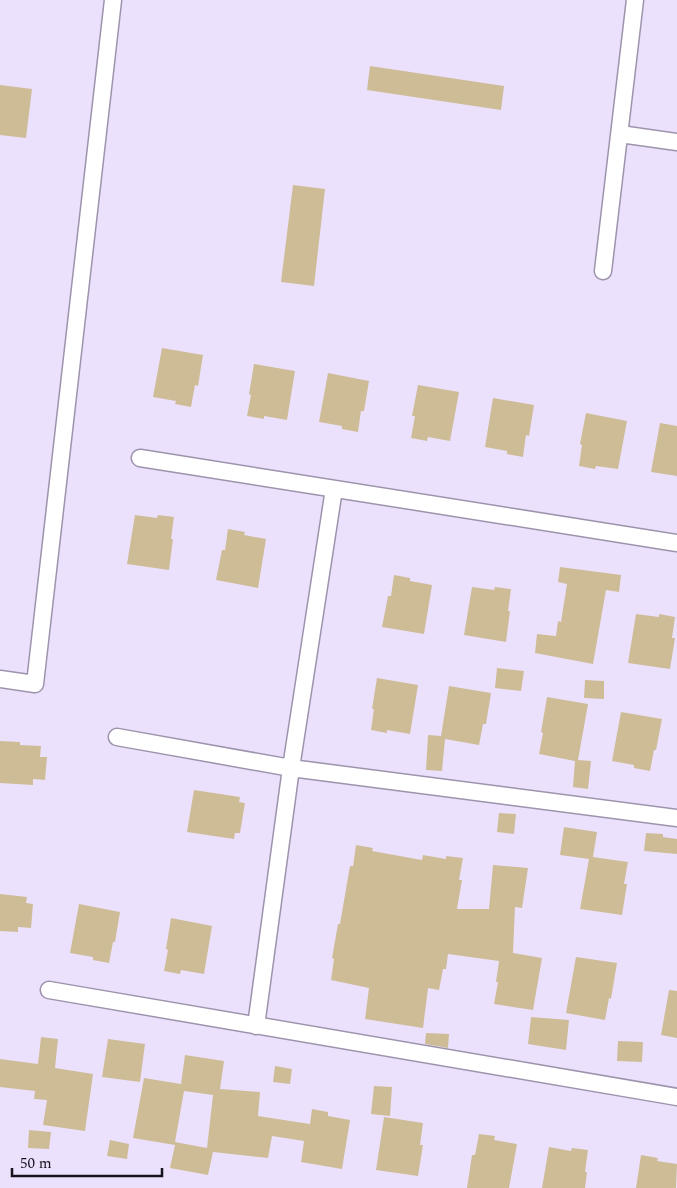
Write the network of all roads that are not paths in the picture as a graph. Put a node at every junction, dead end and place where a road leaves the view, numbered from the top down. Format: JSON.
{"nodes":[{"id":1,"x":113,"y":0,"type":"edge"},
{"id":2,"x":635,"y":0,"type":"edge"},
{"id":3,"x":620,"y":134,"type":"junction"},
{"id":4,"x":677,"y":142,"type":"edge"},
{"id":5,"x":603,"y":271,"type":"dead end"},
{"id":6,"x":140,"y":458,"type":"dead end"},
{"id":7,"x":334,"y":489,"type":"junction"},
{"id":8,"x":677,"y":543,"type":"edge"},
{"id":9,"x":0,"y":679,"type":"edge"},
{"id":10,"x":117,"y":737,"type":"dead end"},
{"id":11,"x":291,"y":768,"type":"junction"},
{"id":12,"x":677,"y":818,"type":"edge"},
{"id":13,"x":49,"y":990,"type":"dead end"},
{"id":14,"x":256,"y":1026,"type":"junction"},
{"id":15,"x":677,"y":1097,"type":"edge"}],
"edges":[{"from":1,"to":9,"type":"street"},
{"from":2,"to":3,"type":"street"},
{"from":3,"to":4,"type":"street"},
{"from":3,"to":5,"type":"street"},
{"from":6,"to":7,"type":"street"},
{"from":7,"to":8,"type":"street"},
{"from":7,"to":11,"type":"street"},
{"from":10,"to":11,"type":"street"},
{"from":11,"to":12,"type":"street"},
{"from":11,"to":14,"type":"street"},
{"from":13,"to":14,"type":"street"},
{"from":14,"to":15,"type":"street"}]}
